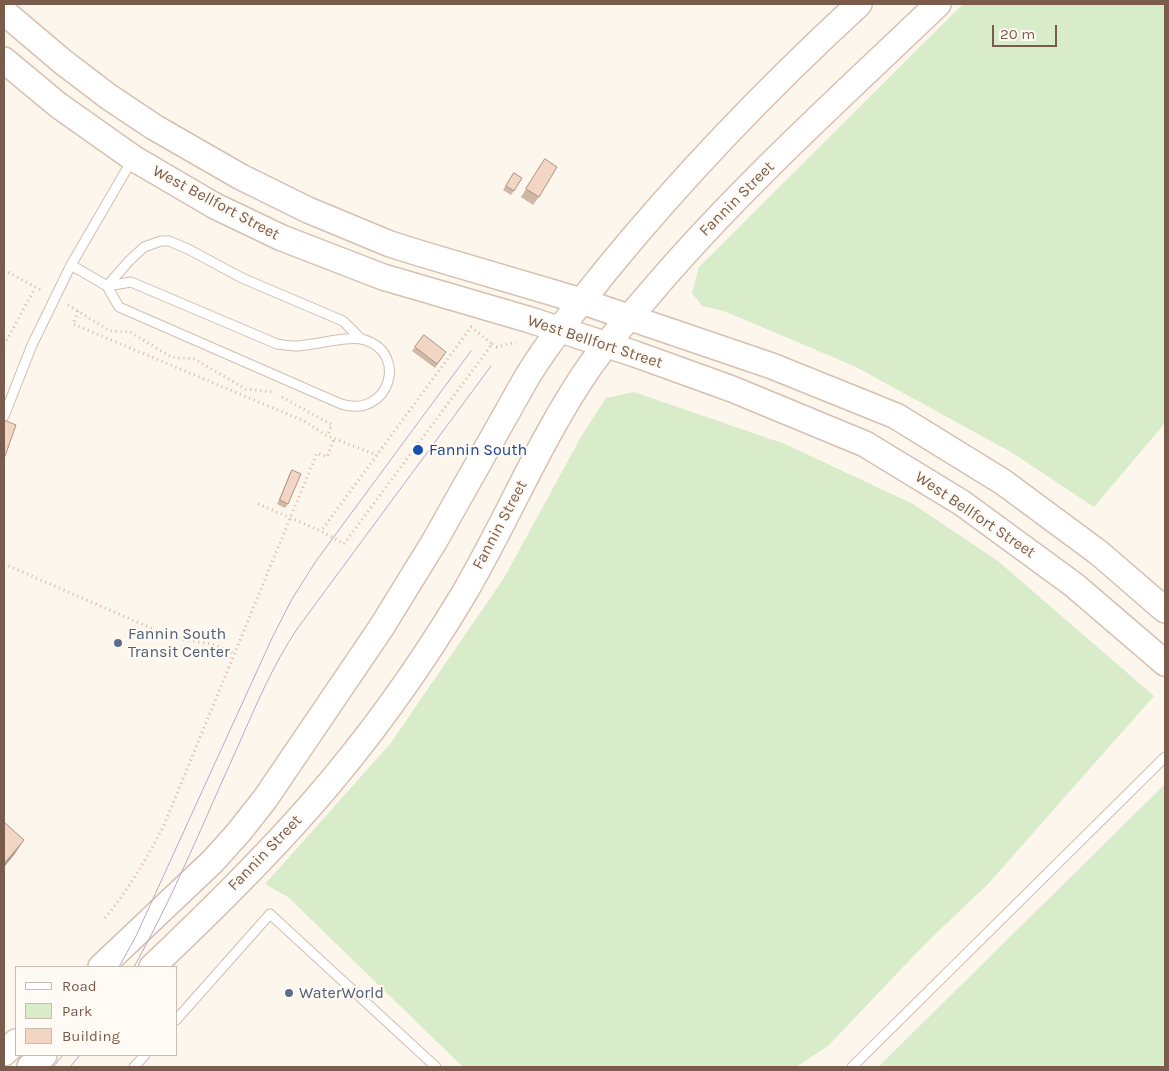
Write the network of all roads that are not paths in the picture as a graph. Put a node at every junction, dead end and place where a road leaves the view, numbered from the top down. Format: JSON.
{"nodes":[{"id":1,"x":859,"y":4,"type":"edge"},
{"id":2,"x":938,"y":4,"type":"edge"},
{"id":3,"x":4,"y":12,"type":"edge"},
{"id":4,"x":4,"y":60,"type":"edge"},
{"id":5,"x":154,"y":128,"type":"junction"},
{"id":6,"x":133,"y":158,"type":"junction"},
{"id":7,"x":71,"y":265,"type":"junction"},
{"id":8,"x":107,"y":286,"type":"junction"},
{"id":9,"x":581,"y":301,"type":"junction"},
{"id":10,"x":630,"y":317,"type":"junction"},
{"id":11,"x":559,"y":329,"type":"junction"},
{"id":12,"x":361,"y":339,"type":"junction"},
{"id":13,"x":607,"y":345,"type":"junction"},
{"id":14,"x":4,"y":416,"type":"edge"},
{"id":15,"x":1165,"y":610,"type":"edge"},
{"id":16,"x":1165,"y":663,"type":"edge"},
{"id":17,"x":1165,"y":757,"type":"edge"},
{"id":18,"x":102,"y":966,"type":"edge"},
{"id":19,"x":153,"y":966,"type":"edge"},
{"id":20,"x":178,"y":1018,"type":"edge"},
{"id":21,"x":15,"y":1043,"type":"edge"},
{"id":22,"x":4,"y":1053,"type":"edge"},
{"id":23,"x":43,"y":1056,"type":"edge"},
{"id":24,"x":144,"y":1056,"type":"edge"},
{"id":25,"x":30,"y":1067,"type":"edge"},
{"id":26,"x":134,"y":1067,"type":"edge"},
{"id":27,"x":436,"y":1067,"type":"edge"},
{"id":28,"x":852,"y":1067,"type":"edge"}],
"edges":[{"from":1,"to":9,"type":"main road","name":"Fannin Street"},
{"from":2,"to":10,"type":"main road","name":"Fannin Street"},
{"from":3,"to":5,"type":"main road","name":"West Bellfort Street"},
{"from":4,"to":6,"type":"main road","name":"West Bellfort Street"},
{"from":5,"to":6,"type":"main road"},
{"from":5,"to":9,"type":"main road","name":"West Bellfort Street"},
{"from":6,"to":7,"type":"lane"},
{"from":6,"to":11,"type":"main road","name":"West Bellfort Street"},
{"from":7,"to":8,"type":"lane"},
{"from":7,"to":14,"type":"lane"},
{"from":8,"to":12,"type":"lane"},
{"from":8,"to":12,"type":"lane"},
{"from":8,"to":12,"type":"lane"},
{"from":9,"to":10,"type":"main road","name":"West Bellfort Street"},
{"from":9,"to":11,"type":"main road","name":"Fannin Street"},
{"from":10,"to":13,"type":"main road","name":"Fannin Street"},
{"from":10,"to":15,"type":"main road","name":"West Bellfort Street"},
{"from":11,"to":13,"type":"main road","name":"West Bellfort Street"},
{"from":11,"to":18,"type":"main road","name":"Fannin Street"},
{"from":13,"to":16,"type":"main road","name":"West Bellfort Street"},
{"from":13,"to":19,"type":"main road","name":"Fannin Street"},
{"from":17,"to":28,"type":"lane"},
{"from":20,"to":27,"type":"lane"},
{"from":21,"to":22,"type":"main road"},
{"from":23,"to":25,"type":"main road"},
{"from":24,"to":26,"type":"lane"}]}
